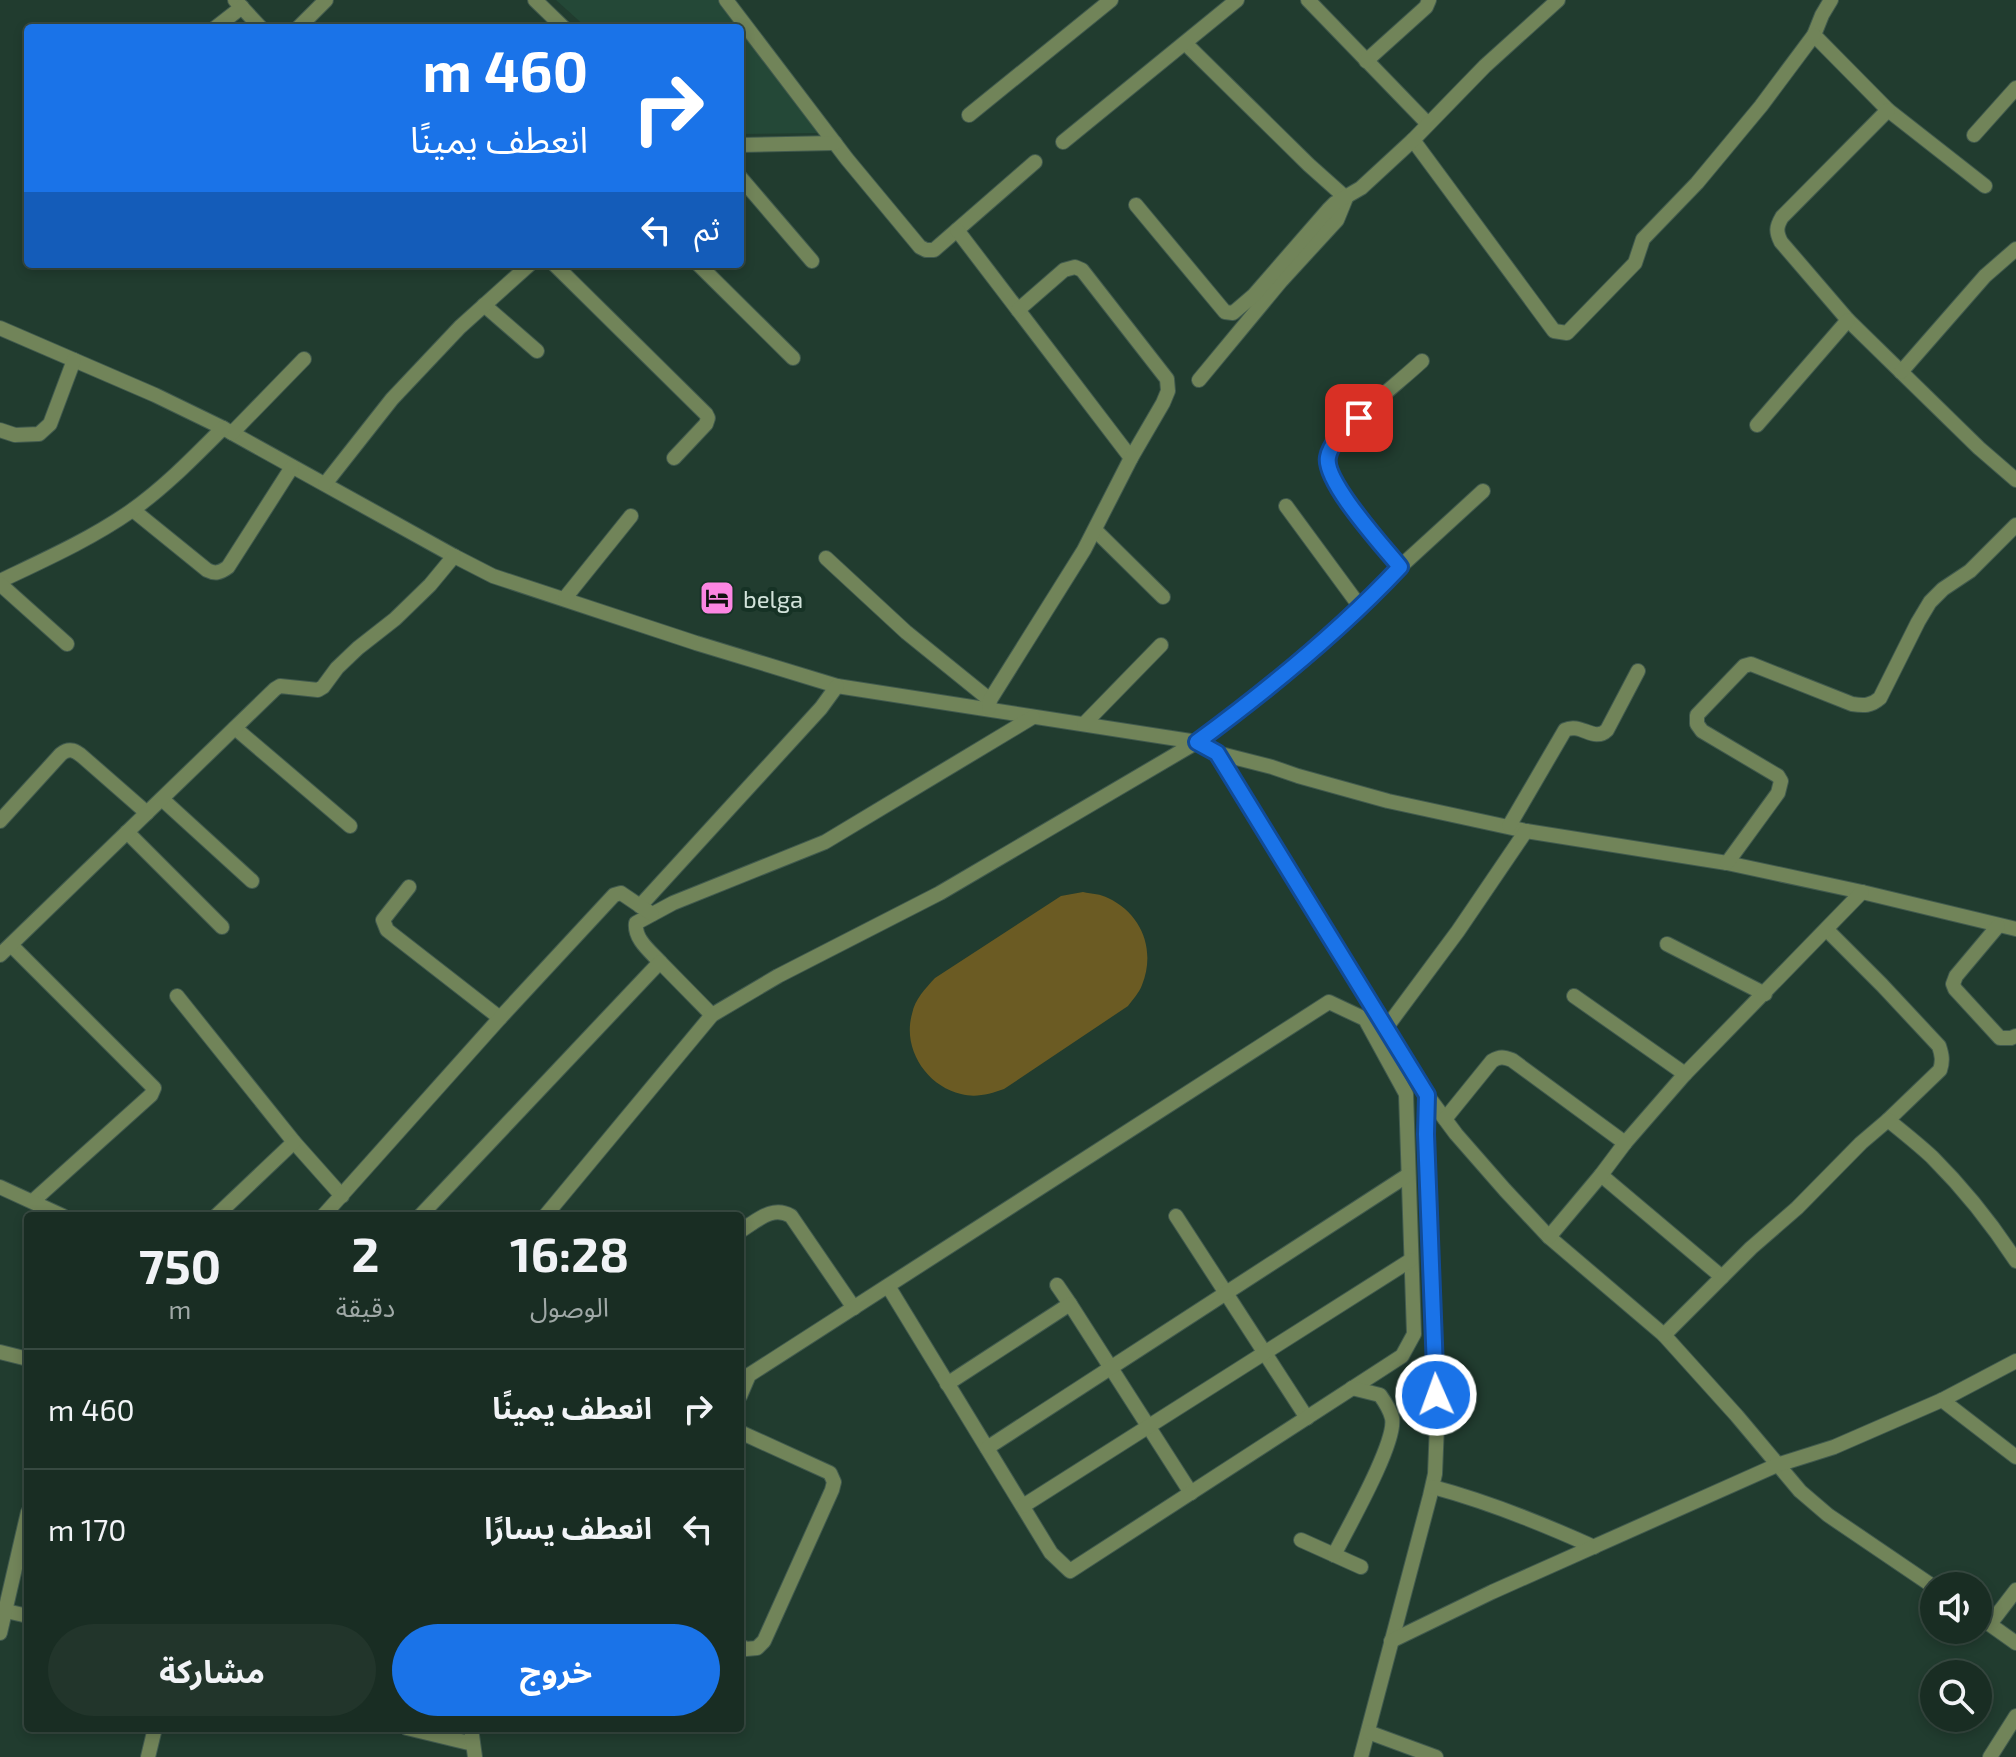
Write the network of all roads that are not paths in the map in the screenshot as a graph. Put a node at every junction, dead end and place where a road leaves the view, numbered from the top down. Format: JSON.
{"nodes":[{"id":1,"x":326,"y":0,"type":"edge"},
{"id":2,"x":535,"y":0,"type":"edge"},
{"id":3,"x":726,"y":0,"type":"edge"},
{"id":4,"x":1111,"y":0,"type":"edge"},
{"id":5,"x":1237,"y":0,"type":"edge"},
{"id":6,"x":1308,"y":0,"type":"edge"},
{"id":7,"x":1429,"y":0,"type":"edge"},
{"id":8,"x":1558,"y":0,"type":"edge"},
{"id":9,"x":1831,"y":0,"type":"edge"},
{"id":10,"x":238,"y":4,"type":"edge"},
{"id":11,"x":219,"y":24,"type":"edge"},
{"id":12,"x":257,"y":24,"type":"edge"},
{"id":13,"x":302,"y":24,"type":"edge"},
{"id":14,"x":560,"y":24,"type":"edge"},
{"id":15,"x":1814,"y":35,"type":"junction"},
{"id":16,"x":1185,"y":43,"type":"junction"},
{"id":17,"x":1366,"y":61,"type":"junction"},
{"id":18,"x":2016,"y":88,"type":"edge"},
{"id":19,"x":1888,"y":110,"type":"junction"},
{"id":20,"x":969,"y":115,"type":"dead end"},
{"id":21,"x":1428,"y":124,"type":"junction"},
{"id":22,"x":1974,"y":135,"type":"dead end"},
{"id":23,"x":1413,"y":140,"type":"junction"},
{"id":24,"x":1063,"y":142,"type":"dead end"},
{"id":25,"x":835,"y":143,"type":"junction"},
{"id":26,"x":744,"y":145,"type":"edge"},
{"id":27,"x":1035,"y":162,"type":"dead end"},
{"id":28,"x":744,"y":182,"type":"edge"},
{"id":29,"x":1985,"y":186,"type":"dead end"},
{"id":30,"x":1346,"y":198,"type":"junction"},
{"id":31,"x":1136,"y":205,"type":"dead end"},
{"id":32,"x":957,"y":230,"type":"junction"},
{"id":33,"x":2016,"y":249,"type":"edge"},
{"id":34,"x":812,"y":261,"type":"dead end"},
{"id":35,"x":526,"y":268,"type":"edge"},
{"id":36,"x":558,"y":268,"type":"edge"},
{"id":37,"x":702,"y":268,"type":"edge"},
{"id":38,"x":484,"y":305,"type":"junction"},
{"id":39,"x":1018,"y":310,"type":"junction"},
{"id":40,"x":1848,"y":320,"type":"junction"},
{"id":41,"x":0,"y":328,"type":"edge"},
{"id":42,"x":537,"y":351,"type":"dead end"},
{"id":43,"x":793,"y":358,"type":"dead end"},
{"id":44,"x":304,"y":359,"type":"dead end"},
{"id":45,"x":74,"y":360,"type":"junction"},
{"id":46,"x":1422,"y":361,"type":"dead end"},
{"id":47,"x":1901,"y":372,"type":"junction"},
{"id":48,"x":1199,"y":380,"type":"dead end"},
{"id":49,"x":1757,"y":425,"type":"dead end"},
{"id":50,"x":0,"y":430,"type":"edge"},
{"id":51,"x":227,"y":431,"type":"junction"},
{"id":52,"x":674,"y":458,"type":"dead end"},
{"id":53,"x":1131,"y":458,"type":"junction"},
{"id":54,"x":292,"y":467,"type":"junction"},
{"id":55,"x":2016,"y":480,"type":"edge"},
{"id":56,"x":325,"y":484,"type":"junction"},
{"id":57,"x":1483,"y":491,"type":"dead end"},
{"id":58,"x":1286,"y":506,"type":"dead end"},
{"id":59,"x":133,"y":510,"type":"junction"},
{"id":60,"x":631,"y":516,"type":"dead end"},
{"id":61,"x":2016,"y":525,"type":"edge"},
{"id":62,"x":1095,"y":530,"type":"junction"},
{"id":63,"x":454,"y":556,"type":"junction"},
{"id":64,"x":826,"y":558,"type":"dead end"},
{"id":65,"x":1400,"y":567,"type":"junction"},
{"id":66,"x":0,"y":582,"type":"edge"},
{"id":67,"x":1163,"y":597,"type":"dead end"},
{"id":68,"x":565,"y":598,"type":"junction"},
{"id":69,"x":1361,"y":608,"type":"junction"},
{"id":70,"x":67,"y":644,"type":"dead end"},
{"id":71,"x":1161,"y":645,"type":"dead end"},
{"id":72,"x":1638,"y":671,"type":"dead end"},
{"id":73,"x":837,"y":686,"type":"junction"},
{"id":74,"x":989,"y":704,"type":"junction"},
{"id":75,"x":1033,"y":717,"type":"junction"},
{"id":76,"x":1084,"y":724,"type":"junction"},
{"id":77,"x":235,"y":728,"type":"junction"},
{"id":78,"x":1197,"y":742,"type":"junction"},
{"id":79,"x":1217,"y":753,"type":"junction"},
{"id":80,"x":162,"y":799,"type":"junction"},
{"id":81,"x":147,"y":813,"type":"junction"},
{"id":82,"x":0,"y":821,"type":"edge"},
{"id":83,"x":350,"y":826,"type":"dead end"},
{"id":84,"x":1509,"y":826,"type":"junction"},
{"id":85,"x":1526,"y":831,"type":"junction"},
{"id":86,"x":127,"y":832,"type":"junction"},
{"id":87,"x":1727,"y":863,"type":"junction"},
{"id":88,"x":252,"y":881,"type":"dead end"},
{"id":89,"x":409,"y":887,"type":"dead end"},
{"id":90,"x":1862,"y":892,"type":"junction"},
{"id":91,"x":646,"y":910,"type":"junction"},
{"id":92,"x":1998,"y":926,"type":"junction"},
{"id":93,"x":222,"y":927,"type":"dead end"},
{"id":94,"x":2016,"y":929,"type":"edge"},
{"id":95,"x":1827,"y":930,"type":"junction"},
{"id":96,"x":1667,"y":944,"type":"dead end"},
{"id":97,"x":6,"y":950,"type":"edge"},
{"id":98,"x":660,"y":962,"type":"junction"},
{"id":99,"x":1765,"y":994,"type":"junction"},
{"id":100,"x":177,"y":996,"type":"dead end"},
{"id":101,"x":1574,"y":996,"type":"dead end"},
{"id":102,"x":712,"y":1015,"type":"junction"},
{"id":103,"x":500,"y":1018,"type":"junction"},
{"id":104,"x":1386,"y":1028,"type":"junction"},
{"id":105,"x":2016,"y":1036,"type":"edge"},
{"id":106,"x":1685,"y":1074,"type":"junction"},
{"id":107,"x":1427,"y":1095,"type":"junction"},
{"id":108,"x":1445,"y":1119,"type":"junction"},
{"id":109,"x":1888,"y":1120,"type":"junction"},
{"id":110,"x":294,"y":1142,"type":"junction"},
{"id":111,"x":1625,"y":1143,"type":"junction"},
{"id":112,"x":1408,"y":1175,"type":"junction"},
{"id":113,"x":1601,"y":1175,"type":"junction"},
{"id":114,"x":0,"y":1187,"type":"edge"},
{"id":115,"x":342,"y":1196,"type":"junction"},
{"id":116,"x":33,"y":1201,"type":"junction"},
{"id":117,"x":55,"y":1212,"type":"edge"},
{"id":118,"x":220,"y":1212,"type":"edge"},
{"id":119,"x":327,"y":1212,"type":"edge"},
{"id":120,"x":424,"y":1212,"type":"edge"},
{"id":121,"x":548,"y":1212,"type":"edge"},
{"id":122,"x":1176,"y":1216,"type":"dead end"},
{"id":123,"x":744,"y":1228,"type":"edge"},
{"id":124,"x":1549,"y":1237,"type":"junction"},
{"id":125,"x":1411,"y":1260,"type":"junction"},
{"id":126,"x":2016,"y":1261,"type":"edge"},
{"id":127,"x":1722,"y":1277,"type":"junction"},
{"id":128,"x":1057,"y":1285,"type":"dead end"},
{"id":129,"x":888,"y":1286,"type":"junction"},
{"id":130,"x":1226,"y":1293,"type":"junction"},
{"id":131,"x":1070,"y":1304,"type":"junction"},
{"id":132,"x":854,"y":1308,"type":"junction"},
{"id":133,"x":1664,"y":1335,"type":"junction"},
{"id":134,"x":0,"y":1352,"type":"edge"},
{"id":135,"x":1265,"y":1353,"type":"junction"},
{"id":136,"x":24,"y":1358,"type":"edge"},
{"id":137,"x":2016,"y":1361,"type":"edge"},
{"id":138,"x":1388,"y":1365,"type":"junction"},
{"id":139,"x":1110,"y":1368,"type":"junction"},
{"id":140,"x":947,"y":1384,"type":"junction"},
{"id":141,"x":744,"y":1387,"type":"edge"},
{"id":142,"x":1352,"y":1388,"type":"junction"},
{"id":143,"x":1380,"y":1395,"type":"junction"},
{"id":144,"x":1942,"y":1400,"type":"junction"},
{"id":145,"x":1307,"y":1418,"type":"junction"},
{"id":146,"x":1148,"y":1427,"type":"junction"},
{"id":147,"x":744,"y":1434,"type":"edge"},
{"id":148,"x":987,"y":1448,"type":"junction"},
{"id":149,"x":2016,"y":1457,"type":"edge"},
{"id":150,"x":1777,"y":1465,"type":"junction"},
{"id":151,"x":1433,"y":1487,"type":"junction"},
{"id":152,"x":1191,"y":1493,"type":"junction"},
{"id":153,"x":1023,"y":1506,"type":"junction"},
{"id":154,"x":24,"y":1524,"type":"edge"},
{"id":155,"x":1301,"y":1540,"type":"dead end"},
{"id":156,"x":1594,"y":1547,"type":"junction"},
{"id":157,"x":1334,"y":1555,"type":"junction"},
{"id":158,"x":1361,"y":1567,"type":"dead end"},
{"id":159,"x":1920,"y":1577,"type":"edge"},
{"id":160,"x":6,"y":1580,"type":"edge"},
{"id":161,"x":2016,"y":1590,"type":"edge"},
{"id":162,"x":6,"y":1611,"type":"junction"},
{"id":163,"x":1992,"y":1612,"type":"edge"},
{"id":164,"x":24,"y":1615,"type":"edge"},
{"id":165,"x":1992,"y":1626,"type":"edge"},
{"id":166,"x":0,"y":1633,"type":"edge"},
{"id":167,"x":1391,"y":1641,"type":"junction"},
{"id":168,"x":2016,"y":1643,"type":"edge"},
{"id":169,"x":744,"y":1648,"type":"edge"},
{"id":170,"x":2016,"y":1716,"type":"edge"},
{"id":171,"x":154,"y":1732,"type":"edge"},
{"id":172,"x":419,"y":1732,"type":"edge"},
{"id":173,"x":1368,"y":1732,"type":"junction"},
{"id":174,"x":2010,"y":1738,"type":"edge"},
{"id":175,"x":474,"y":1751,"type":"edge"},
{"id":176,"x":148,"y":1757,"type":"edge"},
{"id":177,"x":1361,"y":1757,"type":"edge"},
{"id":178,"x":1436,"y":1757,"type":"edge"},
{"id":179,"x":1990,"y":1757,"type":"edge"}],
"edges":[{"from":1,"to":13,"type":"street"},
{"from":2,"to":14,"type":"street"},
{"from":3,"to":25,"type":"street"},
{"from":4,"to":20,"type":"street"},
{"from":5,"to":16,"type":"street"},
{"from":6,"to":17,"type":"street"},
{"from":7,"to":17,"type":"street"},
{"from":8,"to":21,"type":"street"},
{"from":9,"to":15,"type":"street"},
{"from":10,"to":11,"type":"street"},
{"from":10,"to":12,"type":"street"},
{"from":15,"to":19,"type":"street"},
{"from":15,"to":23,"type":"street"},
{"from":16,"to":24,"type":"street"},
{"from":16,"to":30,"type":"street"},
{"from":17,"to":21,"type":"street"},
{"from":18,"to":22,"type":"street"},
{"from":19,"to":29,"type":"street"},
{"from":19,"to":40,"type":"street"},
{"from":21,"to":23,"type":"street"},
{"from":23,"to":30,"type":"street"},
{"from":25,"to":26,"type":"street"},
{"from":25,"to":32,"type":"street"},
{"from":27,"to":32,"type":"street"},
{"from":28,"to":34,"type":"street"},
{"from":30,"to":31,"type":"street"},
{"from":30,"to":48,"type":"street"},
{"from":32,"to":39,"type":"street"},
{"from":33,"to":47,"type":"street"},
{"from":35,"to":38,"type":"street"},
{"from":36,"to":52,"type":"street"},
{"from":37,"to":43,"type":"street"},
{"from":38,"to":42,"type":"street"},
{"from":38,"to":56,"type":"street"},
{"from":39,"to":53,"type":"street"},
{"from":39,"to":53,"type":"street"},
{"from":40,"to":47,"type":"street"},
{"from":40,"to":49,"type":"street"},
{"from":41,"to":45,"type":"street"},
{"from":44,"to":51,"type":"street"},
{"from":45,"to":50,"type":"street"},
{"from":45,"to":51,"type":"street"},
{"from":46,"to":65,"type":"street"},
{"from":47,"to":55,"type":"street"},
{"from":51,"to":54,"type":"street"},
{"from":51,"to":59,"type":"street"},
{"from":53,"to":62,"type":"street"},
{"from":54,"to":56,"type":"street"},
{"from":54,"to":59,"type":"street"},
{"from":56,"to":63,"type":"street"},
{"from":57,"to":65,"type":"street"},
{"from":58,"to":69,"type":"street"},
{"from":59,"to":66,"type":"street"},
{"from":60,"to":68,"type":"street"},
{"from":61,"to":87,"type":"street"},
{"from":62,"to":67,"type":"street"},
{"from":62,"to":74,"type":"street"},
{"from":63,"to":68,"type":"street"},
{"from":63,"to":77,"type":"street"},
{"from":64,"to":74,"type":"street"},
{"from":65,"to":69,"type":"street"},
{"from":66,"to":70,"type":"street"},
{"from":68,"to":73,"type":"street"},
{"from":69,"to":78,"type":"street"},
{"from":71,"to":76,"type":"street"},
{"from":72,"to":84,"type":"street"},
{"from":73,"to":74,"type":"street"},
{"from":73,"to":91,"type":"street"},
{"from":74,"to":75,"type":"street"},
{"from":75,"to":76,"type":"street"},
{"from":75,"to":91,"type":"street"},
{"from":76,"to":78,"type":"street"},
{"from":77,"to":80,"type":"street"},
{"from":77,"to":83,"type":"street"},
{"from":78,"to":79,"type":"street"},
{"from":78,"to":102,"type":"street"},
{"from":79,"to":84,"type":"street"},
{"from":79,"to":104,"type":"street"},
{"from":80,"to":81,"type":"street"},
{"from":80,"to":88,"type":"street"},
{"from":81,"to":82,"type":"street"},
{"from":81,"to":86,"type":"street"},
{"from":84,"to":85,"type":"street"},
{"from":85,"to":87,"type":"street"},
{"from":85,"to":104,"type":"street"},
{"from":86,"to":93,"type":"street"},
{"from":86,"to":97,"type":"street"},
{"from":87,"to":90,"type":"street"},
{"from":89,"to":103,"type":"street"},
{"from":90,"to":92,"type":"street"},
{"from":90,"to":95,"type":"street"},
{"from":91,"to":98,"type":"street"},
{"from":91,"to":103,"type":"street"},
{"from":92,"to":94,"type":"street"},
{"from":92,"to":105,"type":"street"},
{"from":95,"to":99,"type":"street"},
{"from":95,"to":109,"type":"street"},
{"from":96,"to":99,"type":"street"},
{"from":97,"to":116,"type":"street"},
{"from":98,"to":102,"type":"street"},
{"from":98,"to":120,"type":"street"},
{"from":99,"to":106,"type":"street"},
{"from":100,"to":110,"type":"street"},
{"from":101,"to":106,"type":"street"},
{"from":102,"to":121,"type":"street"},
{"from":103,"to":115,"type":"street"},
{"from":104,"to":107,"type":"street"},
{"from":106,"to":111,"type":"street"},
{"from":107,"to":108,"type":"street"},
{"from":107,"to":151,"type":"street"},
{"from":108,"to":111,"type":"street"},
{"from":108,"to":124,"type":"street"},
{"from":109,"to":126,"type":"street"},
{"from":109,"to":127,"type":"street"},
{"from":110,"to":115,"type":"street"},
{"from":110,"to":118,"type":"street"},
{"from":111,"to":113,"type":"street"},
{"from":112,"to":125,"type":"street"},
{"from":112,"to":129,"type":"street"},
{"from":112,"to":130,"type":"street"},
{"from":113,"to":124,"type":"street"},
{"from":113,"to":127,"type":"street"},
{"from":114,"to":116,"type":"street"},
{"from":115,"to":119,"type":"street"},
{"from":116,"to":117,"type":"street"},
{"from":122,"to":130,"type":"street"},
{"from":123,"to":132,"type":"street"},
{"from":124,"to":133,"type":"street"},
{"from":125,"to":135,"type":"street"},
{"from":125,"to":138,"type":"street"},
{"from":127,"to":133,"type":"street"},
{"from":128,"to":131,"type":"street"},
{"from":129,"to":132,"type":"street"},
{"from":129,"to":140,"type":"street"},
{"from":130,"to":135,"type":"street"},
{"from":130,"to":139,"type":"street"},
{"from":131,"to":139,"type":"street"},
{"from":131,"to":140,"type":"street"},
{"from":132,"to":141,"type":"street"},
{"from":133,"to":150,"type":"street"},
{"from":134,"to":136,"type":"street"},
{"from":135,"to":145,"type":"street"},
{"from":135,"to":146,"type":"street"},
{"from":137,"to":144,"type":"street"},
{"from":138,"to":142,"type":"street"},
{"from":138,"to":143,"type":"street"},
{"from":139,"to":146,"type":"street"},
{"from":139,"to":148,"type":"street"},
{"from":140,"to":148,"type":"street"},
{"from":142,"to":143,"type":"street"},
{"from":142,"to":145,"type":"street"},
{"from":143,"to":157,"type":"street"},
{"from":144,"to":149,"type":"street"},
{"from":144,"to":150,"type":"street"},
{"from":145,"to":152,"type":"street"},
{"from":146,"to":152,"type":"street"},
{"from":146,"to":153,"type":"street"},
{"from":147,"to":169,"type":"street"},
{"from":148,"to":153,"type":"street"},
{"from":150,"to":156,"type":"street"},
{"from":150,"to":159,"type":"street"},
{"from":151,"to":156,"type":"street"},
{"from":151,"to":167,"type":"street"},
{"from":152,"to":153,"type":"street"},
{"from":154,"to":160,"type":"street"},
{"from":155,"to":157,"type":"street"},
{"from":156,"to":167,"type":"street"},
{"from":157,"to":158,"type":"street"},
{"from":160,"to":162,"type":"street"},
{"from":161,"to":163,"type":"street"},
{"from":162,"to":164,"type":"street"},
{"from":162,"to":166,"type":"street"},
{"from":165,"to":168,"type":"street"},
{"from":167,"to":173,"type":"street"},
{"from":170,"to":174,"type":"street"},
{"from":171,"to":176,"type":"street"},
{"from":172,"to":175,"type":"street"},
{"from":173,"to":177,"type":"street"},
{"from":173,"to":178,"type":"street"},
{"from":174,"to":179,"type":"street"}]}
